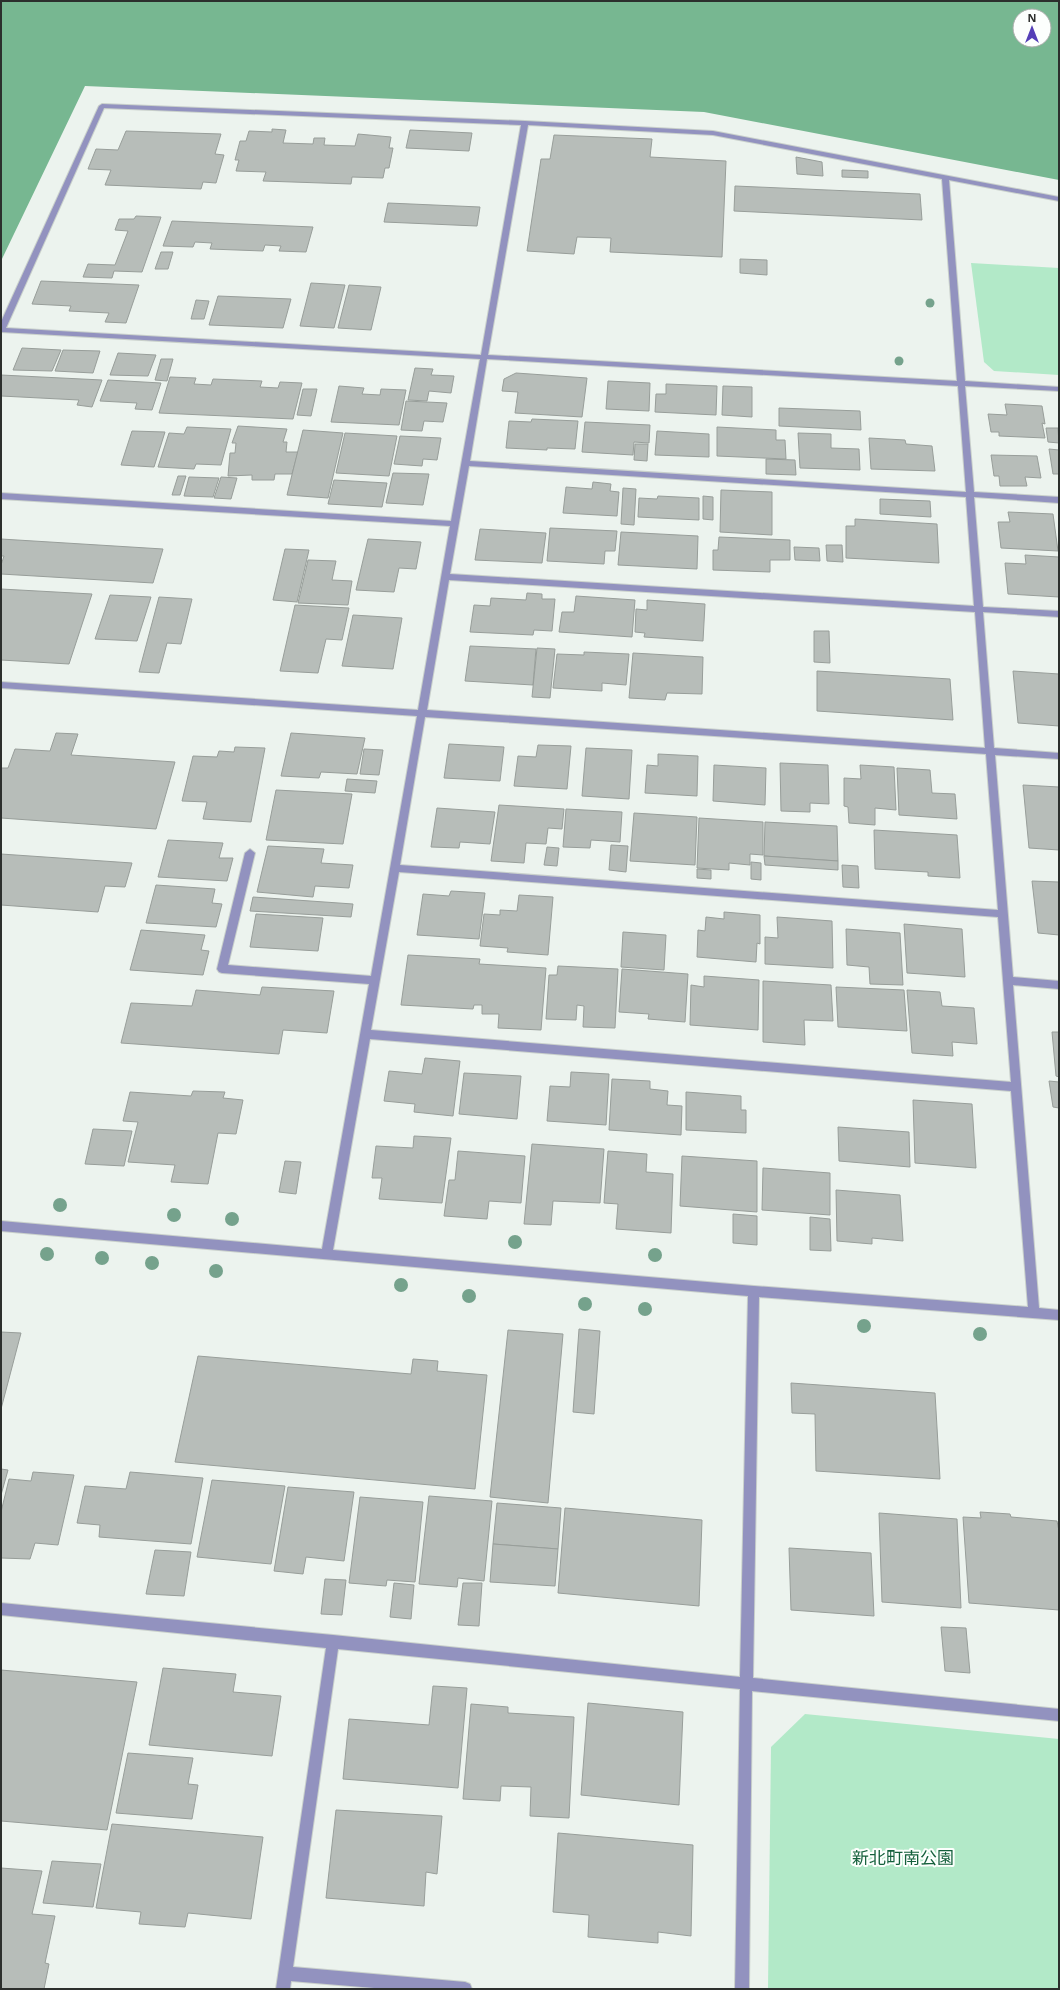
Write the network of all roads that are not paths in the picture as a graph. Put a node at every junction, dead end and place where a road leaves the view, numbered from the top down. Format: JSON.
{"nodes":[{"id":1,"x":525,"y":123,"type":"junction"},
{"id":2,"x":945,"y":176,"type":"junction"},
{"id":3,"x":1059,"y":199,"type":"edge"},
{"id":4,"x":1,"y":330,"type":"edge"},
{"id":5,"x":483,"y":356,"type":"junction"},
{"id":6,"x":961,"y":383,"type":"junction"},
{"id":7,"x":1059,"y":389,"type":"edge"},
{"id":8,"x":465,"y":463,"type":"junction"},
{"id":9,"x":970,"y":494,"type":"junction"},
{"id":10,"x":1,"y":496,"type":"edge"},
{"id":11,"x":1059,"y":500,"type":"edge"},
{"id":12,"x":455,"y":524,"type":"junction"},
{"id":13,"x":445,"y":577,"type":"junction"},
{"id":14,"x":979,"y":608,"type":"junction"},
{"id":15,"x":1059,"y":614,"type":"edge"},
{"id":16,"x":1,"y":685,"type":"edge"},
{"id":17,"x":421,"y":713,"type":"junction"},
{"id":18,"x":990,"y":752,"type":"junction"},
{"id":19,"x":1059,"y":756,"type":"edge"},
{"id":20,"x":250,"y":853,"type":"dead end"},
{"id":21,"x":394,"y":868,"type":"junction"},
{"id":22,"x":1003,"y":914,"type":"junction"},
{"id":23,"x":375,"y":980,"type":"junction"},
{"id":24,"x":1008,"y":981,"type":"junction"},
{"id":25,"x":1059,"y":985,"type":"edge"},
{"id":26,"x":365,"y":1034,"type":"junction"},
{"id":27,"x":1016,"y":1087,"type":"junction"},
{"id":28,"x":1,"y":1226,"type":"edge"},
{"id":29,"x":327,"y":1254,"type":"junction"},
{"id":30,"x":754,"y":1291,"type":"junction"},
{"id":31,"x":1034,"y":1313,"type":"junction"},
{"id":32,"x":1059,"y":1315,"type":"edge"},
{"id":33,"x":1,"y":1609,"type":"edge"},
{"id":34,"x":333,"y":1641,"type":"junction"},
{"id":35,"x":746,"y":1684,"type":"junction"},
{"id":36,"x":1059,"y":1715,"type":"edge"},
{"id":37,"x":285,"y":1973,"type":"junction"},
{"id":38,"x":283,"y":1989,"type":"edge"},
{"id":39,"x":465,"y":1989,"type":"edge"},
{"id":40,"x":742,"y":1989,"type":"edge"}],
"edges":[{"from":1,"to":2,"type":"street"},
{"from":1,"to":4,"type":"street"},
{"from":1,"to":5,"type":"street"},
{"from":2,"to":3,"type":"street"},
{"from":2,"to":6,"type":"street"},
{"from":4,"to":5,"type":"street"},
{"from":5,"to":6,"type":"street"},
{"from":5,"to":8,"type":"street"},
{"from":6,"to":7,"type":"street"},
{"from":6,"to":9,"type":"street"},
{"from":8,"to":9,"type":"street"},
{"from":8,"to":12,"type":"street"},
{"from":9,"to":11,"type":"street"},
{"from":9,"to":14,"type":"street"},
{"from":10,"to":12,"type":"street"},
{"from":12,"to":13,"type":"street"},
{"from":13,"to":14,"type":"street"},
{"from":13,"to":17,"type":"street"},
{"from":14,"to":15,"type":"street"},
{"from":14,"to":18,"type":"street"},
{"from":16,"to":17,"type":"street"},
{"from":17,"to":18,"type":"street"},
{"from":17,"to":21,"type":"street"},
{"from":18,"to":19,"type":"street"},
{"from":18,"to":22,"type":"street"},
{"from":20,"to":23,"type":"street"},
{"from":21,"to":22,"type":"street"},
{"from":21,"to":23,"type":"street"},
{"from":22,"to":24,"type":"street"},
{"from":23,"to":26,"type":"street"},
{"from":24,"to":25,"type":"street"},
{"from":24,"to":27,"type":"street"},
{"from":26,"to":27,"type":"street"},
{"from":26,"to":29,"type":"street"},
{"from":27,"to":31,"type":"street"},
{"from":28,"to":29,"type":"street"},
{"from":29,"to":30,"type":"street"},
{"from":30,"to":31,"type":"street"},
{"from":30,"to":35,"type":"street"},
{"from":31,"to":32,"type":"street"},
{"from":33,"to":34,"type":"street"},
{"from":34,"to":35,"type":"street"},
{"from":34,"to":37,"type":"street"},
{"from":35,"to":36,"type":"street"},
{"from":35,"to":40,"type":"street"},
{"from":37,"to":38,"type":"street"},
{"from":37,"to":39,"type":"street"}]}
